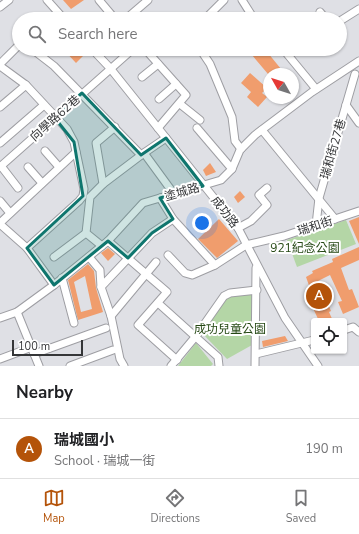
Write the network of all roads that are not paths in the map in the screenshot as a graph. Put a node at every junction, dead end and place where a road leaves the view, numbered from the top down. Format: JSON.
{"nodes":[{"id":1,"x":9,"y":0,"type":"edge"},
{"id":2,"x":47,"y":0,"type":"edge"},
{"id":3,"x":99,"y":0,"type":"edge"},
{"id":4,"x":148,"y":0,"type":"edge"},
{"id":5,"x":224,"y":0,"type":"edge"},
{"id":6,"x":242,"y":0,"type":"edge"},
{"id":7,"x":0,"y":8,"type":"edge"},
{"id":8,"x":359,"y":9,"type":"edge"},
{"id":9,"x":58,"y":12,"type":"edge"},
{"id":10,"x":109,"y":12,"type":"edge"},
{"id":11,"x":134,"y":12,"type":"edge"},
{"id":12,"x":212,"y":12,"type":"edge"},
{"id":13,"x":250,"y":12,"type":"edge"},
{"id":14,"x":347,"y":17,"type":"edge"},
{"id":15,"x":12,"y":52,"type":"edge"},
{"id":16,"x":41,"y":56,"type":"edge"},
{"id":17,"x":99,"y":56,"type":"edge"},
{"id":18,"x":125,"y":56,"type":"edge"},
{"id":19,"x":151,"y":56,"type":"edge"},
{"id":20,"x":205,"y":56,"type":"edge"},
{"id":21,"x":289,"y":56,"type":"edge"},
{"id":22,"x":359,"y":61,"type":"edge"},
{"id":23,"x":158,"y":64,"type":"junction"},
{"id":24,"x":0,"y":65,"type":"edge"},
{"id":25,"x":350,"y":67,"type":"junction"},
{"id":26,"x":110,"y":68,"type":"junction"},
{"id":27,"x":142,"y":77,"type":"dead end"},
{"id":28,"x":357,"y":77,"type":"edge"},
{"id":29,"x":176,"y":84,"type":"junction"},
{"id":30,"x":26,"y":85,"type":"junction"},
{"id":31,"x":316,"y":89,"type":"junction"},
{"id":32,"x":82,"y":93,"type":"junction"},
{"id":33,"x":159,"y":99,"type":"dead end"},
{"id":34,"x":180,"y":104,"type":"junction"},
{"id":35,"x":44,"y":105,"type":"junction"},
{"id":36,"x":346,"y":105,"type":"junction"},
{"id":37,"x":0,"y":107,"type":"edge"},
{"id":38,"x":54,"y":117,"type":"junction"},
{"id":39,"x":200,"y":120,"type":"dead end"},
{"id":40,"x":359,"y":123,"type":"edge"},
{"id":41,"x":115,"y":127,"type":"junction"},
{"id":42,"x":158,"y":128,"type":"junction"},
{"id":43,"x":197,"y":128,"type":"dead end"},
{"id":44,"x":262,"y":130,"type":"junction"},
{"id":45,"x":166,"y":138,"type":"junction"},
{"id":46,"x":0,"y":143,"type":"edge"},
{"id":47,"x":241,"y":149,"type":"junction"},
{"id":48,"x":45,"y":150,"type":"dead end"},
{"id":49,"x":76,"y":152,"type":"junction"},
{"id":50,"x":142,"y":154,"type":"junction"},
{"id":51,"x":0,"y":167,"type":"edge"},
{"id":52,"x":28,"y":167,"type":"dead end"},
{"id":53,"x":60,"y":167,"type":"junction"},
{"id":54,"x":232,"y":170,"type":"junction"},
{"id":55,"x":42,"y":183,"type":"junction"},
{"id":56,"x":103,"y":184,"type":"junction"},
{"id":57,"x":203,"y":186,"type":"junction"},
{"id":58,"x":18,"y":188,"type":"dead end"},
{"id":59,"x":267,"y":188,"type":"dead end"},
{"id":60,"x":174,"y":194,"type":"junction"},
{"id":61,"x":160,"y":198,"type":"junction"},
{"id":62,"x":318,"y":198,"type":"junction"},
{"id":63,"x":0,"y":201,"type":"edge"},
{"id":64,"x":359,"y":211,"type":"edge"},
{"id":65,"x":10,"y":213,"type":"junction"},
{"id":66,"x":173,"y":219,"type":"junction"},
{"id":67,"x":334,"y":219,"type":"junction"},
{"id":68,"x":0,"y":224,"type":"edge"},
{"id":69,"x":316,"y":225,"type":"junction"},
{"id":70,"x":238,"y":228,"type":"junction"},
{"id":71,"x":86,"y":233,"type":"junction"},
{"id":72,"x":108,"y":241,"type":"junction"},
{"id":73,"x":246,"y":245,"type":"junction"},
{"id":74,"x":102,"y":246,"type":"junction"},
{"id":75,"x":27,"y":248,"type":"junction"},
{"id":76,"x":168,"y":255,"type":"dead end"},
{"id":77,"x":54,"y":257,"type":"dead end"},
{"id":78,"x":89,"y":257,"type":"junction"},
{"id":79,"x":128,"y":258,"type":"junction"},
{"id":80,"x":156,"y":262,"type":"dead end"},
{"id":81,"x":215,"y":264,"type":"junction"},
{"id":82,"x":256,"y":266,"type":"junction"},
{"id":83,"x":147,"y":274,"type":"junction"},
{"id":84,"x":62,"y":278,"type":"junction"},
{"id":85,"x":54,"y":285,"type":"junction"},
{"id":86,"x":102,"y":287,"type":"junction"},
{"id":87,"x":257,"y":290,"type":"junction"},
{"id":88,"x":158,"y":303,"type":"junction"},
{"id":89,"x":18,"y":312,"type":"junction"},
{"id":90,"x":111,"y":316,"type":"junction"},
{"id":91,"x":0,"y":318,"type":"edge"},
{"id":92,"x":74,"y":323,"type":"dead end"},
{"id":93,"x":106,"y":328,"type":"dead end"},
{"id":94,"x":347,"y":329,"type":"edge"},
{"id":95,"x":359,"y":332,"type":"edge"},
{"id":96,"x":196,"y":336,"type":"junction"},
{"id":97,"x":311,"y":341,"type":"edge"},
{"id":98,"x":302,"y":345,"type":"junction"},
{"id":99,"x":113,"y":350,"type":"dead end"},
{"id":100,"x":33,"y":351,"type":"junction"},
{"id":101,"x":256,"y":354,"type":"junction"},
{"id":102,"x":0,"y":359,"type":"edge"},
{"id":103,"x":177,"y":360,"type":"junction"},
{"id":104,"x":39,"y":366,"type":"edge"},
{"id":105,"x":70,"y":366,"type":"edge"},
{"id":106,"x":124,"y":366,"type":"edge"},
{"id":107,"x":171,"y":366,"type":"edge"},
{"id":108,"x":219,"y":366,"type":"edge"},
{"id":109,"x":255,"y":366,"type":"edge"},
{"id":110,"x":318,"y":366,"type":"edge"}],
"edges":[{"from":1,"to":7,"type":"street"},
{"from":2,"to":9,"type":"street"},
{"from":3,"to":10,"type":"street"},
{"from":4,"to":11,"type":"street"},
{"from":5,"to":12,"type":"street"},
{"from":6,"to":13,"type":"street"},
{"from":8,"to":14,"type":"street"},
{"from":15,"to":24,"type":"street"},
{"from":16,"to":32,"type":"street"},
{"from":17,"to":26,"type":"street","name":"成功路"},
{"from":18,"to":26,"type":"street","name":"向學路62巷"},
{"from":19,"to":23,"type":"street"},
{"from":20,"to":47,"type":"street"},
{"from":21,"to":31,"type":"street"},
{"from":22,"to":25,"type":"street","name":"塗城路"},
{"from":23,"to":27,"type":"street"},
{"from":23,"to":29,"type":"street"},
{"from":24,"to":30,"type":"street"},
{"from":25,"to":28,"type":"street"},
{"from":25,"to":31,"type":"street","name":"塗城路"},
{"from":26,"to":32,"type":"street","name":"向學路62巷"},
{"from":26,"to":42,"type":"street","name":"成功路"},
{"from":28,"to":36,"type":"street","name":"瑞和街27巷"},
{"from":29,"to":33,"type":"street"},
{"from":29,"to":34,"type":"street"},
{"from":30,"to":35,"type":"street"},
{"from":30,"to":37,"type":"street"},
{"from":31,"to":44,"type":"street","name":"塗城路"},
{"from":32,"to":38,"type":"street","name":"向學路62巷"},
{"from":32,"to":41,"type":"street"},
{"from":34,"to":39,"type":"street"},
{"from":34,"to":42,"type":"street"},
{"from":35,"to":38,"type":"street"},
{"from":35,"to":46,"type":"street"},
{"from":36,"to":40,"type":"street"},
{"from":36,"to":62,"type":"street","name":"瑞和街27巷"},
{"from":38,"to":49,"type":"street"},
{"from":38,"to":51,"type":"street","name":"向學路62巷"},
{"from":41,"to":50,"type":"street"},
{"from":41,"to":56,"type":"street"},
{"from":42,"to":45,"type":"street","name":"成功路"},
{"from":43,"to":54,"type":"street"},
{"from":44,"to":47,"type":"street","name":"塗城路"},
{"from":44,"to":62,"type":"street"},
{"from":45,"to":50,"type":"street"},
{"from":45,"to":57,"type":"street","name":"成功路"},
{"from":47,"to":54,"type":"street","name":"塗城路"},
{"from":48,"to":53,"type":"street"},
{"from":49,"to":53,"type":"street"},
{"from":49,"to":75,"type":"street"},
{"from":50,"to":56,"type":"street"},
{"from":50,"to":60,"type":"street"},
{"from":51,"to":58,"type":"street"},
{"from":52,"to":55,"type":"street"},
{"from":53,"to":55,"type":"street"},
{"from":54,"to":57,"type":"street","name":"塗城路"},
{"from":55,"to":65,"type":"street"},
{"from":56,"to":71,"type":"street"},
{"from":57,"to":60,"type":"street","name":"塗城路"},
{"from":57,"to":70,"type":"street","name":"成功路"},
{"from":59,"to":70,"type":"street"},
{"from":60,"to":61,"type":"street","name":"塗城路"},
{"from":61,"to":66,"type":"street"},
{"from":61,"to":72,"type":"street","name":"塗城路"},
{"from":62,"to":67,"type":"street"},
{"from":62,"to":69,"type":"street","name":"瑞和街27巷"},
{"from":63,"to":65,"type":"street"},
{"from":64,"to":67,"type":"street","name":"瑞和街"},
{"from":65,"to":68,"type":"street"},
{"from":66,"to":79,"type":"street"},
{"from":66,"to":81,"type":"street"},
{"from":67,"to":69,"type":"street","name":"瑞和街"},
{"from":68,"to":75,"type":"street"},
{"from":69,"to":73,"type":"street","name":"瑞和街"},
{"from":70,"to":73,"type":"street","name":"成功路"},
{"from":71,"to":74,"type":"street"},
{"from":71,"to":77,"type":"street"},
{"from":72,"to":74,"type":"street","name":"塗城路"},
{"from":72,"to":79,"type":"street"},
{"from":73,"to":81,"type":"street","name":"瑞和街"},
{"from":73,"to":82,"type":"street","name":"成功路"},
{"from":74,"to":78,"type":"street","name":"塗城路"},
{"from":75,"to":85,"type":"street"},
{"from":76,"to":81,"type":"street","name":"瑞和街"},
{"from":78,"to":84,"type":"street","name":"塗城路"},
{"from":78,"to":86,"type":"street"},
{"from":79,"to":83,"type":"street"},
{"from":79,"to":86,"type":"street"},
{"from":80,"to":83,"type":"street"},
{"from":82,"to":87,"type":"street","name":"成功路"},
{"from":82,"to":98,"type":"street"},
{"from":83,"to":88,"type":"street"},
{"from":83,"to":90,"type":"street"},
{"from":84,"to":85,"type":"street","name":"塗城路"},
{"from":84,"to":92,"type":"street"},
{"from":85,"to":89,"type":"street","name":"塗城路"},
{"from":86,"to":90,"type":"street"},
{"from":87,"to":96,"type":"street"},
{"from":87,"to":101,"type":"street","name":"成功路"},
{"from":88,"to":96,"type":"street"},
{"from":88,"to":103,"type":"street"},
{"from":89,"to":91,"type":"street","name":"塗城路"},
{"from":89,"to":100,"type":"street"},
{"from":90,"to":106,"type":"street"},
{"from":93,"to":100,"type":"street"},
{"from":94,"to":95,"type":"street"},
{"from":96,"to":103,"type":"street"},
{"from":96,"to":108,"type":"street"},
{"from":97,"to":98,"type":"street"},
{"from":98,"to":101,"type":"street"},
{"from":98,"to":110,"type":"street"},
{"from":99,"to":105,"type":"street"},
{"from":100,"to":102,"type":"street"},
{"from":100,"to":104,"type":"street"},
{"from":101,"to":109,"type":"street","name":"成功路"},
{"from":103,"to":107,"type":"street"}]}
